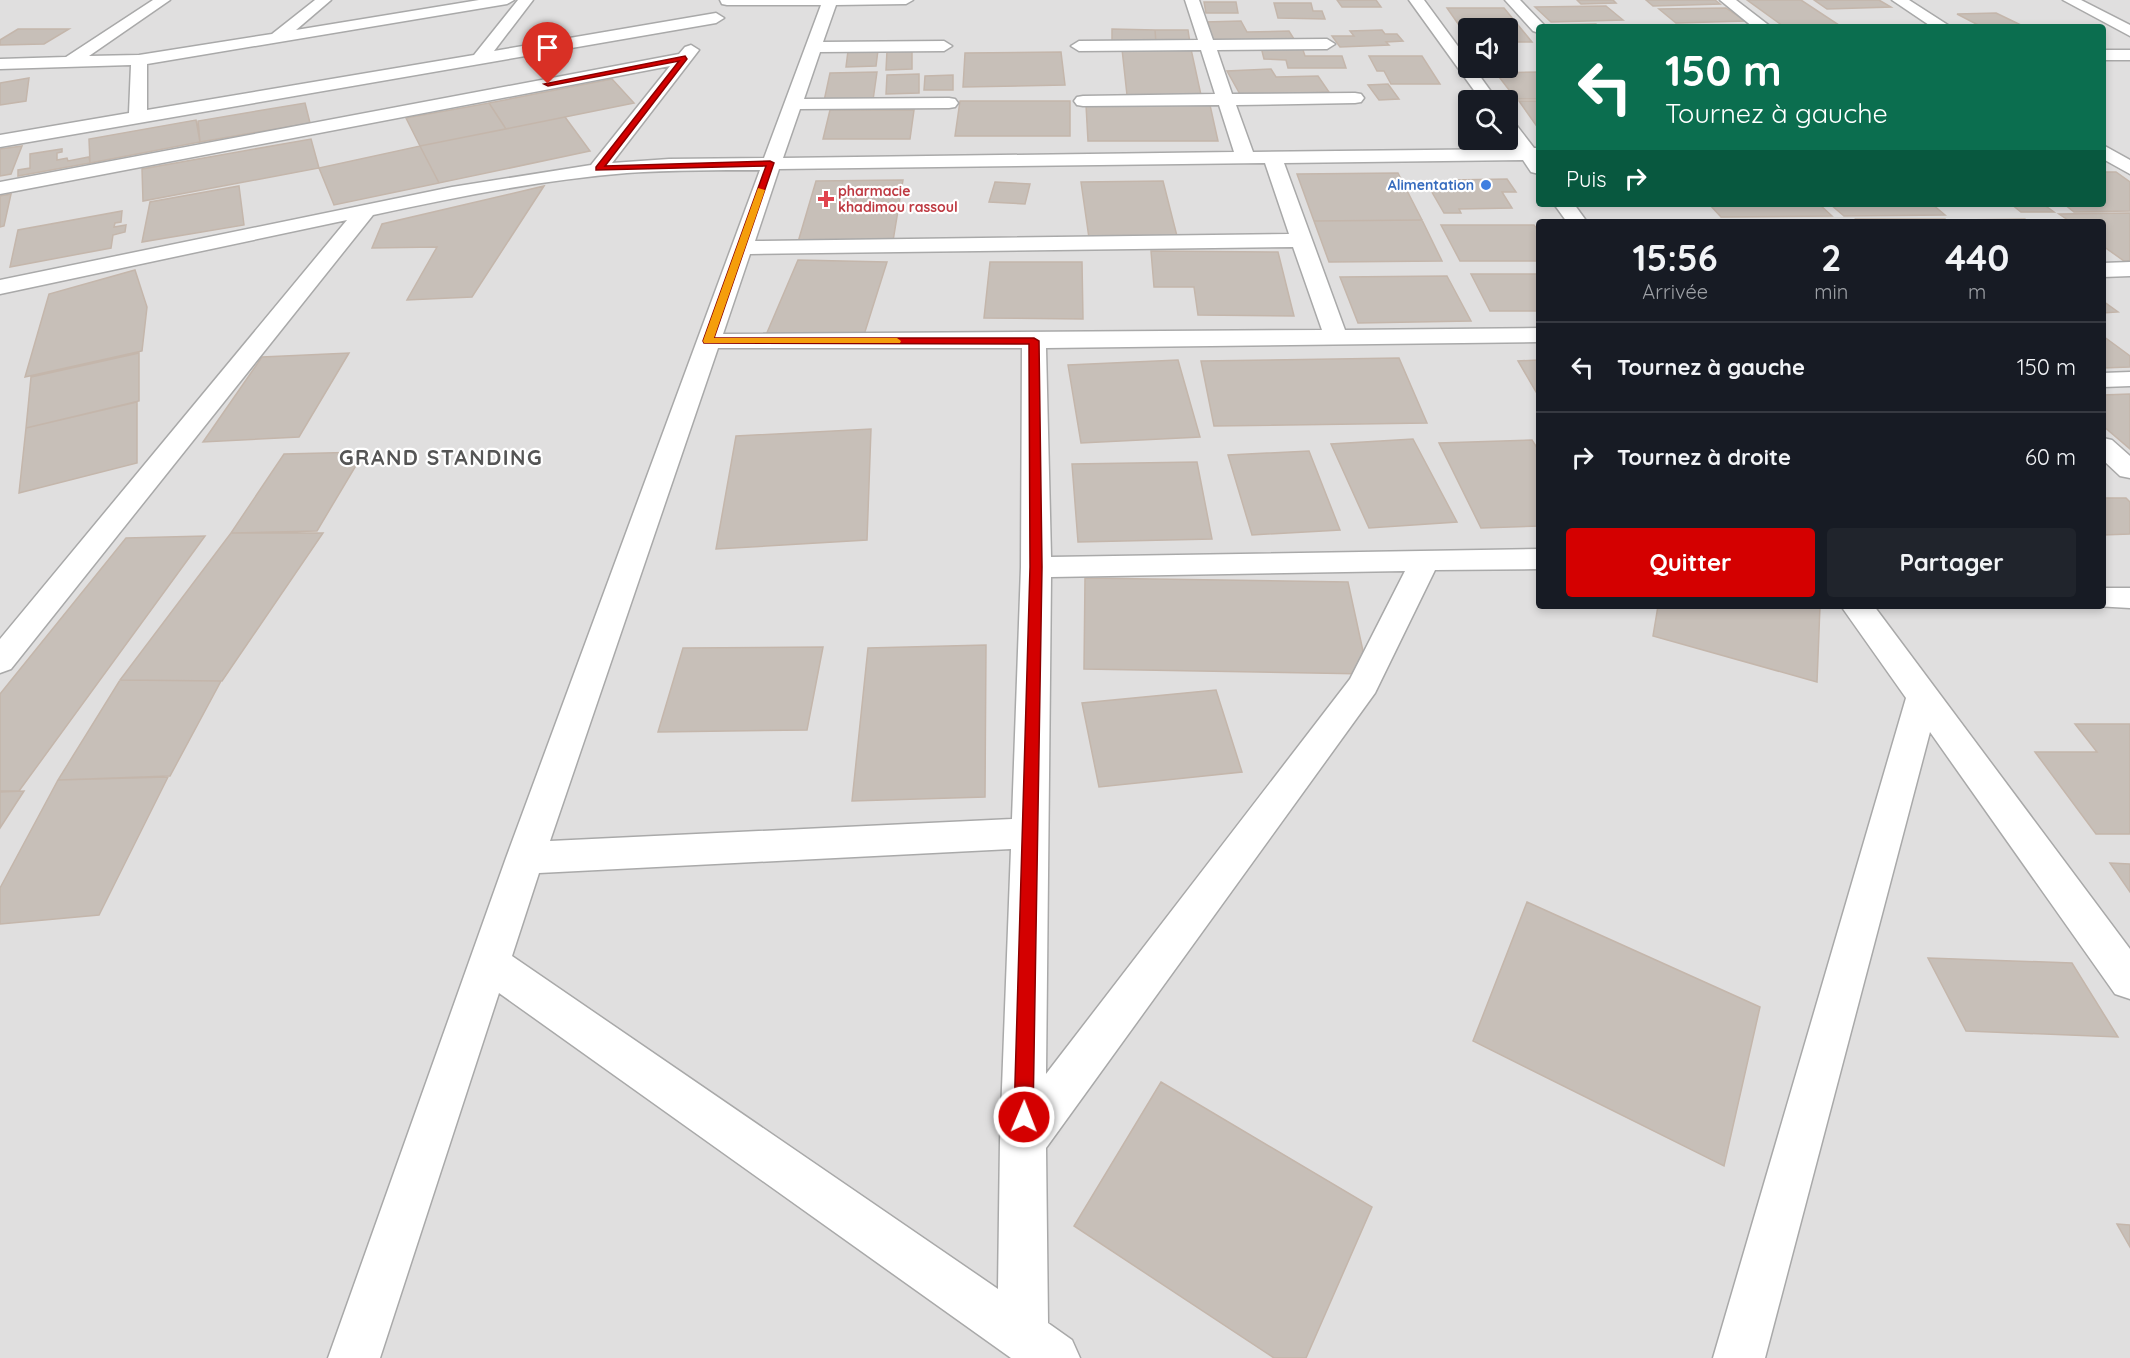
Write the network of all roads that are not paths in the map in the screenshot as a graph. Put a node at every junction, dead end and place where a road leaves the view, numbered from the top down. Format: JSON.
{"nodes":[{"id":1,"x":163,"y":0,"type":"edge"},
{"id":2,"x":324,"y":0,"type":"edge"},
{"id":3,"x":507,"y":0,"type":"edge"},
{"id":4,"x":526,"y":0,"type":"edge"},
{"id":5,"x":727,"y":0,"type":"edge"},
{"id":6,"x":830,"y":0,"type":"edge"},
{"id":7,"x":906,"y":0,"type":"edge"},
{"id":8,"x":1192,"y":0,"type":"edge"},
{"id":9,"x":1416,"y":0,"type":"edge"},
{"id":10,"x":1512,"y":0,"type":"edge"},
{"id":11,"x":1727,"y":0,"type":"edge"},
{"id":12,"x":1899,"y":0,"type":"edge"},
{"id":13,"x":2070,"y":0,"type":"edge"},
{"id":14,"x":716,"y":18,"type":"junction"},
{"id":15,"x":1759,"y":24,"type":"edge"},
{"id":16,"x":1938,"y":24,"type":"edge"},
{"id":17,"x":1536,"y":25,"type":"edge"},
{"id":18,"x":2130,"y":31,"type":"edge"},
{"id":19,"x":275,"y":38,"type":"junction"},
{"id":20,"x":1327,"y":44,"type":"dead end"},
{"id":21,"x":1208,"y":45,"type":"junction"},
{"id":22,"x":944,"y":46,"type":"dead end"},
{"id":23,"x":1079,"y":46,"type":"dead end"},
{"id":24,"x":813,"y":47,"type":"junction"},
{"id":25,"x":2106,"y":55,"type":"edge"},
{"id":26,"x":2130,"y":55,"type":"edge"},
{"id":27,"x":685,"y":58,"type":"junction"},
{"id":28,"x":479,"y":59,"type":"junction"},
{"id":29,"x":139,"y":60,"type":"junction"},
{"id":30,"x":69,"y":62,"type":"junction"},
{"id":31,"x":0,"y":64,"type":"edge"},
{"id":32,"x":1482,"y":90,"type":"edge"},
{"id":33,"x":1355,"y":98,"type":"dead end"},
{"id":34,"x":1225,"y":99,"type":"junction"},
{"id":35,"x":1083,"y":101,"type":"dead end"},
{"id":36,"x":949,"y":103,"type":"dead end"},
{"id":37,"x":792,"y":104,"type":"junction"},
{"id":38,"x":138,"y":117,"type":"junction"},
{"id":39,"x":1518,"y":138,"type":"edge"},
{"id":40,"x":0,"y":141,"type":"edge"},
{"id":41,"x":2130,"y":147,"type":"edge"},
{"id":42,"x":2106,"y":149,"type":"edge"},
{"id":43,"x":2106,"y":151,"type":"edge"},
{"id":44,"x":1272,"y":157,"type":"junction"},
{"id":45,"x":1245,"y":158,"type":"junction"},
{"id":46,"x":1535,"y":159,"type":"edge"},
{"id":47,"x":770,"y":163,"type":"junction"},
{"id":48,"x":2130,"y":168,"type":"edge"},
{"id":49,"x":598,"y":169,"type":"junction"},
{"id":50,"x":0,"y":188,"type":"edge"},
{"id":51,"x":366,"y":210,"type":"junction"},
{"id":52,"x":1302,"y":240,"type":"junction"},
{"id":53,"x":741,"y":248,"type":"junction"},
{"id":54,"x":2130,"y":269,"type":"edge"},
{"id":55,"x":2106,"y":270,"type":"edge"},
{"id":56,"x":0,"y":287,"type":"edge"},
{"id":57,"x":1536,"y":334,"type":"edge"},
{"id":58,"x":1336,"y":337,"type":"junction"},
{"id":59,"x":708,"y":341,"type":"junction"},
{"id":60,"x":1034,"y":341,"type":"junction"},
{"id":61,"x":2130,"y":379,"type":"edge"},
{"id":62,"x":2106,"y":380,"type":"edge"},
{"id":63,"x":2106,"y":449,"type":"edge"},
{"id":64,"x":2130,"y":470,"type":"edge"},
{"id":65,"x":1536,"y":559,"type":"edge"},
{"id":66,"x":1425,"y":560,"type":"junction"},
{"id":67,"x":1036,"y":567,"type":"junction"},
{"id":68,"x":2106,"y":598,"type":"edge"},
{"id":69,"x":2130,"y":598,"type":"edge"},
{"id":70,"x":1859,"y":609,"type":"edge"},
{"id":71,"x":0,"y":661,"type":"edge"},
{"id":72,"x":1923,"y":696,"type":"junction"},
{"id":73,"x":1029,"y":833,"type":"junction"},
{"id":74,"x":525,"y":858,"type":"junction"},
{"id":75,"x":489,"y":963,"type":"junction"},
{"id":76,"x":2130,"y":981,"type":"edge"},
{"id":77,"x":1023,"y":1141,"type":"junction"},
{"id":78,"x":1039,"y":1347,"type":"edge"},
{"id":79,"x":354,"y":1358,"type":"edge"},
{"id":80,"x":1739,"y":1358,"type":"edge"}],
"edges":[{"from":1,"to":30,"type":"street"},
{"from":2,"to":19,"type":"street"},
{"from":3,"to":19,"type":"street"},
{"from":4,"to":28,"type":"street"},
{"from":5,"to":6,"type":"street"},
{"from":5,"to":14,"type":"street"},
{"from":6,"to":7,"type":"street"},
{"from":6,"to":24,"type":"street"},
{"from":8,"to":21,"type":"street"},
{"from":9,"to":32,"type":"street"},
{"from":10,"to":17,"type":"street"},
{"from":11,"to":15,"type":"street"},
{"from":12,"to":16,"type":"street"},
{"from":13,"to":18,"type":"street"},
{"from":14,"to":27,"type":"street"},
{"from":14,"to":28,"type":"street"},
{"from":19,"to":29,"type":"street"},
{"from":20,"to":21,"type":"street"},
{"from":21,"to":23,"type":"street"},
{"from":21,"to":34,"type":"street"},
{"from":22,"to":24,"type":"street"},
{"from":24,"to":37,"type":"street"},
{"from":25,"to":26,"type":"street"},
{"from":27,"to":49,"type":"street"},
{"from":27,"to":50,"type":"street"},
{"from":28,"to":38,"type":"street"},
{"from":29,"to":30,"type":"street"},
{"from":29,"to":38,"type":"street"},
{"from":30,"to":31,"type":"street"},
{"from":33,"to":34,"type":"street"},
{"from":34,"to":35,"type":"street"},
{"from":34,"to":45,"type":"street"},
{"from":36,"to":37,"type":"street"},
{"from":37,"to":47,"type":"street"},
{"from":38,"to":40,"type":"street"},
{"from":39,"to":46,"type":"street"},
{"from":41,"to":42,"type":"street"},
{"from":43,"to":48,"type":"street"},
{"from":44,"to":45,"type":"street"},
{"from":44,"to":46,"type":"street"},
{"from":44,"to":52,"type":"street"},
{"from":45,"to":47,"type":"street"},
{"from":47,"to":49,"type":"street"},
{"from":47,"to":53,"type":"street"},
{"from":49,"to":51,"type":"street"},
{"from":51,"to":56,"type":"street"},
{"from":51,"to":71,"type":"street"},
{"from":52,"to":53,"type":"street"},
{"from":52,"to":58,"type":"street"},
{"from":53,"to":59,"type":"street"},
{"from":54,"to":55,"type":"street"},
{"from":57,"to":58,"type":"street"},
{"from":58,"to":60,"type":"street"},
{"from":59,"to":60,"type":"street"},
{"from":59,"to":74,"type":"street"},
{"from":60,"to":67,"type":"street"},
{"from":61,"to":62,"type":"street"},
{"from":63,"to":64,"type":"street"},
{"from":65,"to":66,"type":"street"},
{"from":66,"to":67,"type":"street"},
{"from":66,"to":77,"type":"street"},
{"from":67,"to":73,"type":"street"},
{"from":68,"to":69,"type":"street"},
{"from":70,"to":72,"type":"street"},
{"from":72,"to":76,"type":"street"},
{"from":72,"to":80,"type":"street"},
{"from":73,"to":74,"type":"street"},
{"from":73,"to":77,"type":"street"},
{"from":74,"to":75,"type":"street"},
{"from":75,"to":78,"type":"street"},
{"from":75,"to":79,"type":"street"},
{"from":77,"to":78,"type":"street"}]}
